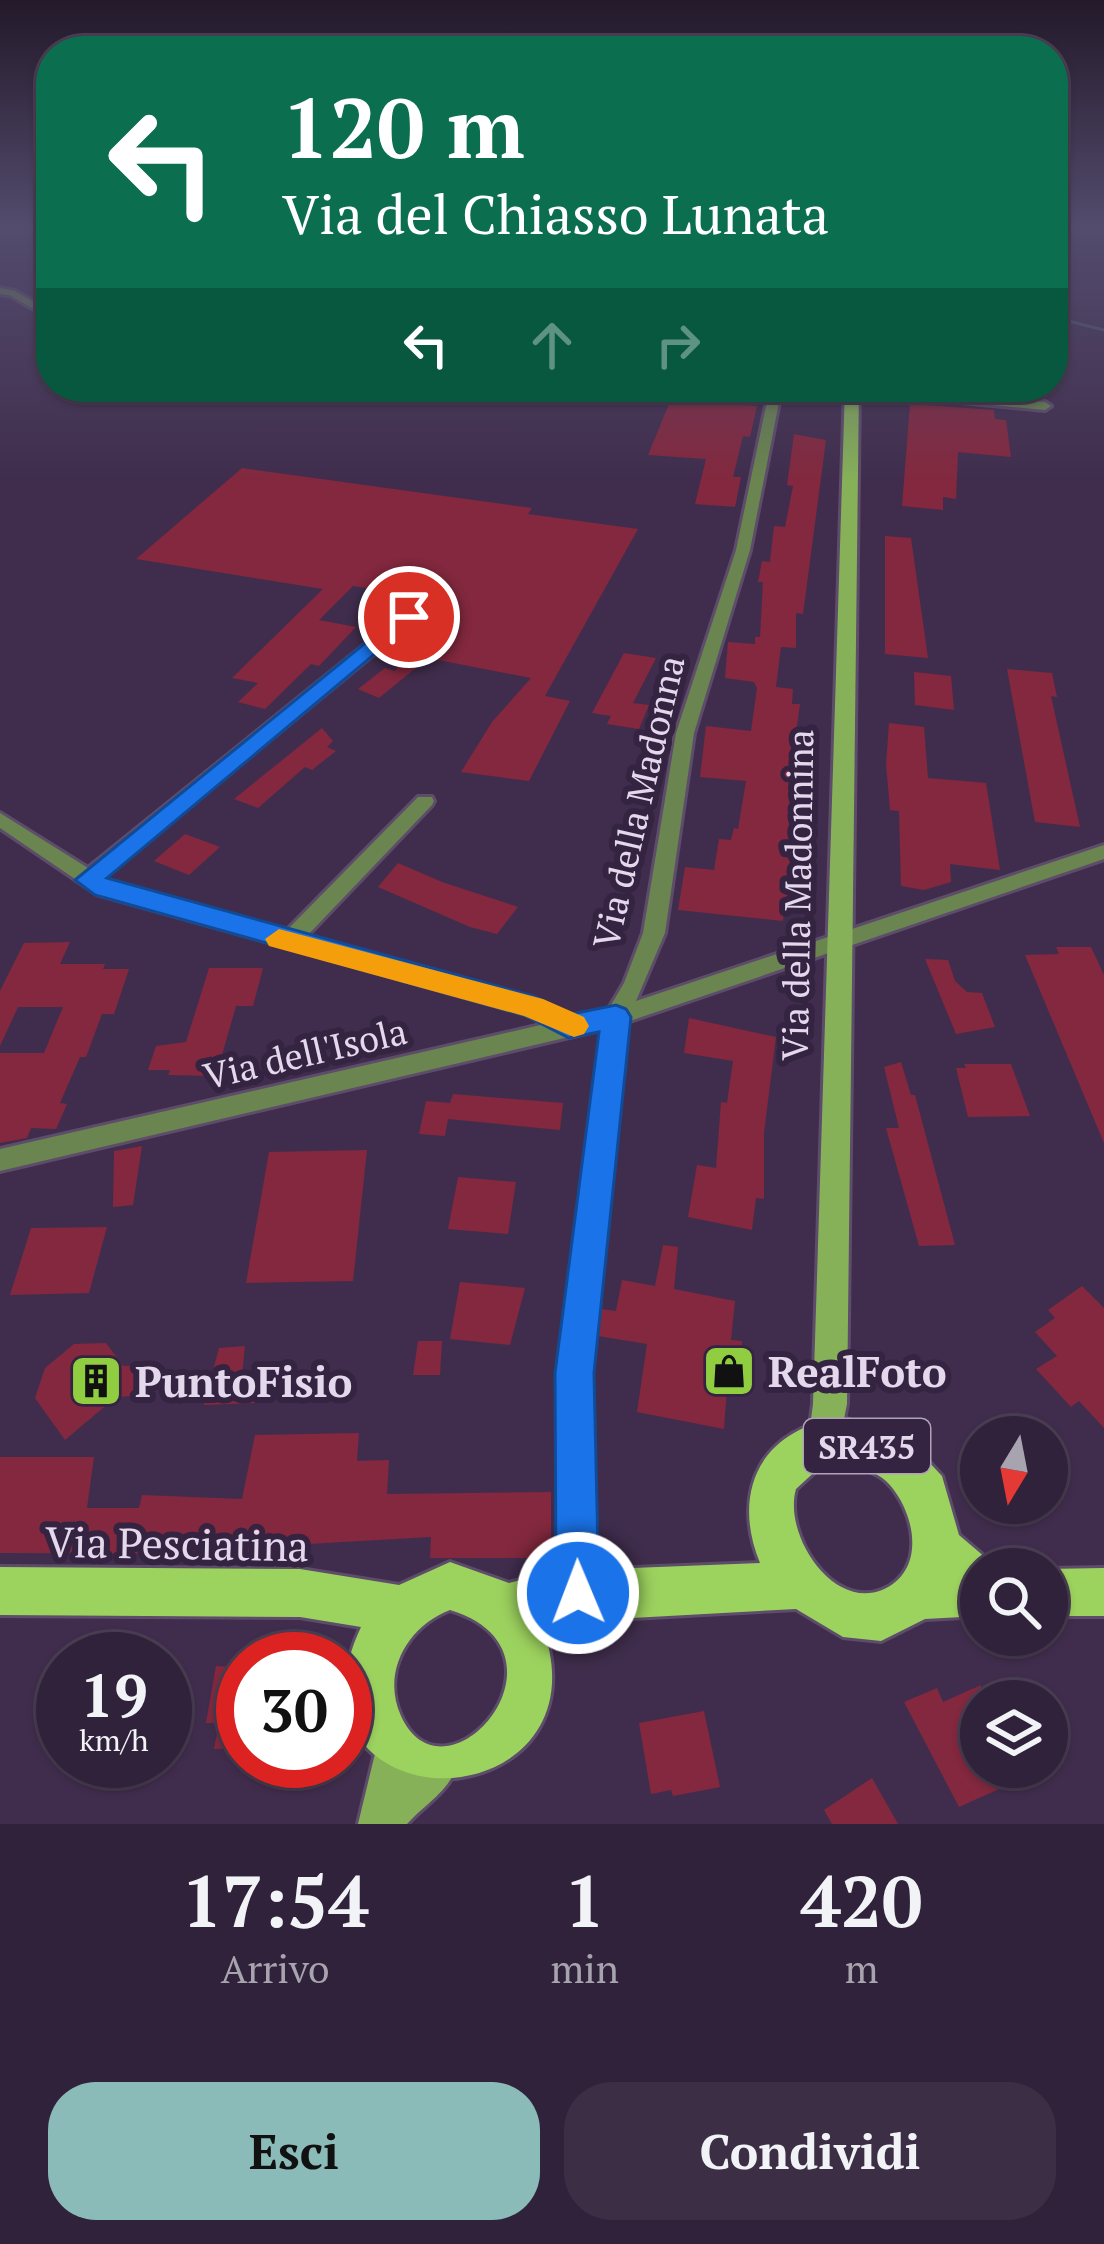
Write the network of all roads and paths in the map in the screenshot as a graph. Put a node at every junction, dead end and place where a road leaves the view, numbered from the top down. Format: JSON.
{"nodes":[{"id":1,"x":773,"y":402,"type":"edge"},
{"id":2,"x":852,"y":402,"type":"edge"},
{"id":3,"x":1016,"y":402,"type":"edge"},
{"id":4,"x":1045,"y":406,"type":"dead end"},
{"id":5,"x":409,"y":617,"type":"dead end"},
{"id":6,"x":425,"y":801,"type":"dead end"},
{"id":7,"x":0,"y":820,"type":"edge"},
{"id":8,"x":1104,"y":852,"type":"edge"},
{"id":9,"x":88,"y":880,"type":"junction"},
{"id":10,"x":289,"y":941,"type":"junction"},
{"id":11,"x":838,"y":942,"type":"junction"},
{"id":12,"x":615,"y":1022,"type":"junction"},
{"id":13,"x":569,"y":1027,"type":"junction"},
{"id":14,"x":0,"y":1160,"type":"edge"},
{"id":15,"x":837,"y":1430,"type":"junction"},
{"id":16,"x":938,"y":1548,"type":"junction"},
{"id":17,"x":960,"y":1565,"type":"edge"},
{"id":18,"x":790,"y":1568,"type":"junction"},
{"id":19,"x":0,"y":1591,"type":"edge"},
{"id":20,"x":1068,"y":1592,"type":"edge"},
{"id":21,"x":1104,"y":1592,"type":"edge"},
{"id":22,"x":960,"y":1593,"type":"edge"},
{"id":23,"x":567,"y":1594,"type":"junction"},
{"id":24,"x":920,"y":1594,"type":"junction"},
{"id":25,"x":379,"y":1612,"type":"junction"},
{"id":26,"x":514,"y":1622,"type":"junction"},
{"id":27,"x":414,"y":1761,"type":"junction"},
{"id":28,"x":379,"y":1824,"type":"edge"}],
"edges":[{"from":1,"to":12,"type":"street","name":"Via della Madonna"},
{"from":2,"to":11,"type":"street","name":"Via della Madonnina"},
{"from":3,"to":4,"type":"street"},
{"from":5,"to":9,"type":"street"},
{"from":6,"to":10,"type":"street"},
{"from":7,"to":9,"type":"street"},
{"from":8,"to":11,"type":"street","name":"Via dell'Isola"},
{"from":9,"to":10,"type":"street"},
{"from":10,"to":13,"type":"street"},
{"from":11,"to":12,"type":"street","name":"Via dell'Isola"},
{"from":11,"to":15,"type":"street","name":"Via della Madonnina"},
{"from":12,"to":13,"type":"street","name":"Via dell'Isola"},
{"from":12,"to":23,"type":"street","name":"Via della Madonna"},
{"from":13,"to":14,"type":"street","name":"Via dell'Isola"},
{"from":15,"to":16,"type":"main road","number":"SR435"},
{"from":15,"to":18,"type":"main road","number":"SR435"},
{"from":16,"to":17,"type":"main road"},
{"from":16,"to":24,"type":"main road"},
{"from":18,"to":23,"type":"main road"},
{"from":18,"to":24,"type":"main road"},
{"from":19,"to":25,"type":"main road","name":"Via Pesciatina"},
{"from":20,"to":21,"type":"main road"},
{"from":22,"to":24,"type":"main road"},
{"from":23,"to":26,"type":"main road"},
{"from":25,"to":26,"type":"main road","name":"Via Pesciatina"},
{"from":25,"to":27,"type":"main road"},
{"from":26,"to":27,"type":"main road"},
{"from":27,"to":28,"type":"street"}]}
